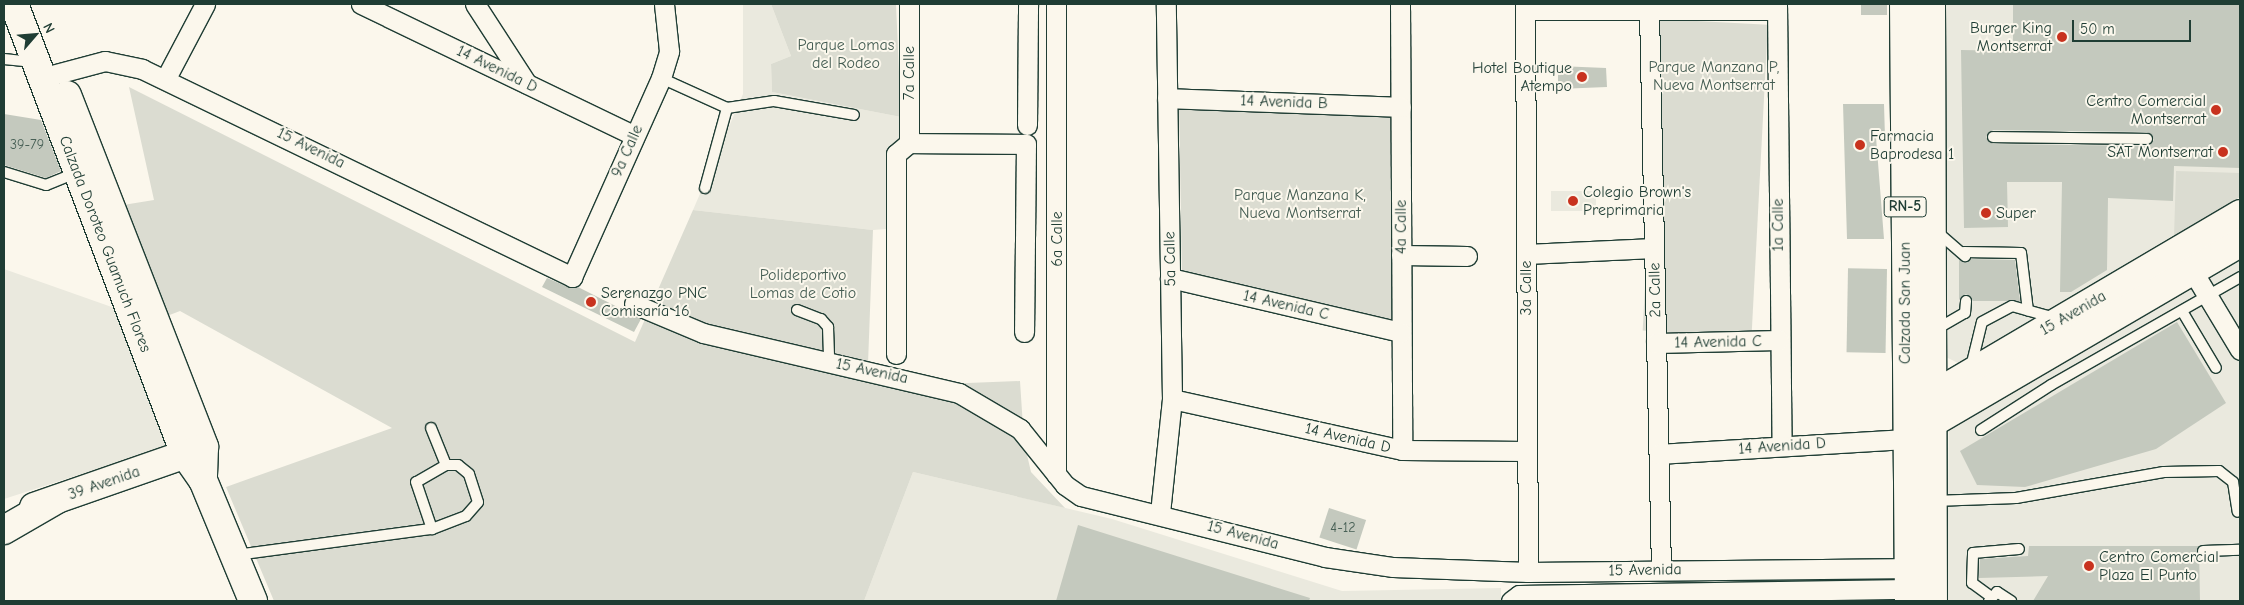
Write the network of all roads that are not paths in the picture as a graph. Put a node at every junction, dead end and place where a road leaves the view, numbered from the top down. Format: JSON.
{"nodes":[{"id":1,"x":14,"y":4,"type":"edge"},
{"id":2,"x":32,"y":4,"type":"edge"},
{"id":3,"x":206,"y":4,"type":"edge"},
{"id":4,"x":360,"y":4,"type":"edge"},
{"id":5,"x":475,"y":4,"type":"edge"},
{"id":6,"x":664,"y":4,"type":"edge"},
{"id":7,"x":909,"y":4,"type":"edge"},
{"id":8,"x":1028,"y":4,"type":"edge"},
{"id":9,"x":1056,"y":4,"type":"edge"},
{"id":10,"x":1166,"y":4,"type":"edge"},
{"id":11,"x":1400,"y":4,"type":"edge"},
{"id":12,"x":1904,"y":4,"type":"edge"},
{"id":13,"x":1931,"y":4,"type":"edge"},
{"id":14,"x":1525,"y":7,"type":"edge"},
{"id":15,"x":1777,"y":7,"type":"edge"},
{"id":16,"x":1649,"y":11,"type":"junction"},
{"id":17,"x":4,"y":59,"type":"edge"},
{"id":18,"x":44,"y":70,"type":"junction"},
{"id":19,"x":166,"y":78,"type":"junction"},
{"id":20,"x":661,"y":78,"type":"junction"},
{"id":21,"x":527,"y":84,"type":"junction"},
{"id":22,"x":1167,"y":98,"type":"junction"},
{"id":23,"x":1401,"y":107,"type":"junction"},
{"id":24,"x":727,"y":108,"type":"junction"},
{"id":25,"x":854,"y":115,"type":"dead end"},
{"id":26,"x":1026,"y":134,"type":"junction"},
{"id":27,"x":633,"y":135,"type":"junction"},
{"id":28,"x":1993,"y":137,"type":"dead end"},
{"id":29,"x":2148,"y":139,"type":"dead end"},
{"id":30,"x":910,"y":143,"type":"junction"},
{"id":31,"x":87,"y":168,"type":"junction"},
{"id":32,"x":4,"y":172,"type":"edge"},
{"id":33,"x":705,"y":188,"type":"dead end"},
{"id":34,"x":2240,"y":214,"type":"edge"},
{"id":35,"x":1932,"y":227,"type":"junction"},
{"id":36,"x":2240,"y":242,"type":"edge"},
{"id":37,"x":1654,"y":248,"type":"junction"},
{"id":38,"x":1526,"y":254,"type":"junction"},
{"id":39,"x":1401,"y":255,"type":"junction"},
{"id":40,"x":1467,"y":256,"type":"dead end"},
{"id":41,"x":2192,"y":270,"type":"junction"},
{"id":42,"x":572,"y":277,"type":"joint"},
{"id":43,"x":2240,"y":277,"type":"edge"},
{"id":44,"x":1170,"y":278,"type":"junction"},
{"id":45,"x":2208,"y":296,"type":"junction"},
{"id":46,"x":1966,"y":300,"type":"dead end"},
{"id":47,"x":634,"y":304,"type":"dead end"},
{"id":48,"x":798,"y":310,"type":"dead end"},
{"id":49,"x":2028,"y":311,"type":"junction"},
{"id":50,"x":2182,"y":311,"type":"junction"},
{"id":51,"x":1965,"y":313,"type":"junction"},
{"id":52,"x":2061,"y":320,"type":"junction"},
{"id":53,"x":1982,"y":322,"type":"junction"},
{"id":54,"x":1024,"y":332,"type":"dead end"},
{"id":55,"x":1401,"y":332,"type":"junction"},
{"id":56,"x":1932,"y":332,"type":"junction"},
{"id":57,"x":1779,"y":340,"type":"junction"},
{"id":58,"x":1656,"y":343,"type":"junction"},
{"id":59,"x":2240,"y":350,"type":"edge"},
{"id":60,"x":896,"y":354,"type":"dead end"},
{"id":61,"x":829,"y":362,"type":"junction"},
{"id":62,"x":2216,"y":368,"type":"dead end"},
{"id":63,"x":2044,"y":373,"type":"junction"},
{"id":64,"x":1969,"y":375,"type":"junction"},
{"id":65,"x":1172,"y":399,"type":"junction"},
{"id":66,"x":1933,"y":410,"type":"junction"},
{"id":67,"x":1905,"y":411,"type":"junction"},
{"id":68,"x":431,"y":428,"type":"dead end"},
{"id":69,"x":1980,"y":430,"type":"dead end"},
{"id":70,"x":1905,"y":439,"type":"junction"},
{"id":71,"x":1782,"y":446,"type":"junction"},
{"id":72,"x":1402,"y":450,"type":"junction"},
{"id":73,"x":195,"y":451,"type":"junction"},
{"id":74,"x":1526,"y":451,"type":"junction"},
{"id":75,"x":1658,"y":454,"type":"junction"},
{"id":76,"x":446,"y":465,"type":"junction"},
{"id":77,"x":1056,"y":474,"type":"junction"},
{"id":78,"x":56,"y":500,"type":"junction"},
{"id":79,"x":1933,"y":501,"type":"junction"},
{"id":80,"x":2238,"y":512,"type":"dead end"},
{"id":81,"x":1160,"y":513,"type":"junction"},
{"id":82,"x":4,"y":517,"type":"edge"},
{"id":83,"x":432,"y":529,"type":"junction"},
{"id":84,"x":4,"y":530,"type":"edge"},
{"id":85,"x":2019,"y":548,"type":"dead end"},
{"id":86,"x":2240,"y":550,"type":"edge"},
{"id":87,"x":2203,"y":551,"type":"dead end"},
{"id":88,"x":236,"y":555,"type":"junction"},
{"id":89,"x":1661,"y":570,"type":"junction"},
{"id":90,"x":1528,"y":572,"type":"junction"},
{"id":91,"x":1922,"y":592,"type":"edge"},
{"id":92,"x":1989,"y":599,"type":"edge"},
{"id":93,"x":253,"y":601,"type":"edge"},
{"id":94,"x":1511,"y":601,"type":"edge"},
{"id":95,"x":2011,"y":601,"type":"edge"}],
"edges":[{"from":1,"to":18,"type":"main road","name":"Calzada Doroteo Guamuch Flores"},
{"from":2,"to":18,"type":"main road","name":"Calzada Doroteo Guamuch Flores"},
{"from":3,"to":19,"type":"street"},
{"from":4,"to":21,"type":"street","name":"14 Avenida D"},
{"from":5,"to":21,"type":"street"},
{"from":6,"to":20,"type":"street","name":"9a Calle"},
{"from":7,"to":30,"type":"street","name":"7a Calle"},
{"from":8,"to":26,"type":"street","name":"6a Calle"},
{"from":9,"to":77,"type":"street","name":"6a Calle"},
{"from":10,"to":22,"type":"street","name":"5a Calle"},
{"from":11,"to":23,"type":"street","name":"4a Calle"},
{"from":12,"to":67,"type":"main road","name":"Calzada San Juan","number":"RN-5"},
{"from":13,"to":35,"type":"main road","name":"Calzada San Juan","number":"RN-5"},
{"from":14,"to":16,"type":"street"},
{"from":14,"to":38,"type":"street","name":"3a Calle"},
{"from":15,"to":16,"type":"street"},
{"from":15,"to":57,"type":"street","name":"1a Calle"},
{"from":16,"to":37,"type":"street","name":"2a Calle"},
{"from":17,"to":18,"type":"lane"},
{"from":18,"to":19,"type":"street","name":"15 Avenida"},
{"from":18,"to":31,"type":"main road","name":"Calzada Doroteo Guamuch Flores"},
{"from":19,"to":42,"type":"street","name":"15 Avenida"},
{"from":20,"to":24,"type":"lane"},
{"from":20,"to":27,"type":"street","name":"9a Calle"},
{"from":21,"to":27,"type":"street","name":"14 Avenida D"},
{"from":22,"to":23,"type":"street","name":"14 Avenida B"},
{"from":22,"to":44,"type":"street","name":"5a Calle"},
{"from":23,"to":39,"type":"street","name":"4a Calle"},
{"from":24,"to":25,"type":"lane"},
{"from":24,"to":33,"type":"lane"},
{"from":26,"to":30,"type":"street"},
{"from":26,"to":54,"type":"street","name":"6a Calle"},
{"from":27,"to":42,"type":"street","name":"9a Calle"},
{"from":28,"to":29,"type":"lane"},
{"from":30,"to":60,"type":"street"},
{"from":31,"to":32,"type":"lane"},
{"from":31,"to":73,"type":"main road","name":"Calzada Doroteo Guamuch Flores"},
{"from":34,"to":52,"type":"main road","name":"15 Avenida"},
{"from":35,"to":49,"type":"lane"},
{"from":35,"to":56,"type":"main road","name":"Calzada San Juan","number":"RN-5"},
{"from":36,"to":41,"type":"main road","name":"15 Avenida"},
{"from":37,"to":38,"type":"street"},
{"from":37,"to":58,"type":"street","name":"2a Calle"},
{"from":38,"to":74,"type":"street","name":"3a Calle"},
{"from":39,"to":40,"type":"street"},
{"from":39,"to":55,"type":"street","name":"4a Calle"},
{"from":41,"to":45,"type":"street"},
{"from":41,"to":63,"type":"main road","name":"15 Avenida"},
{"from":43,"to":45,"type":"lane"},
{"from":44,"to":55,"type":"street","name":"14 Avenida C"},
{"from":44,"to":65,"type":"street","name":"5a Calle"},
{"from":45,"to":50,"type":"lane"},
{"from":45,"to":59,"type":"street"},
{"from":46,"to":51,"type":"lane"},
{"from":47,"to":61,"type":"street","name":"15 Avenida"},
{"from":48,"to":61,"type":"lane"},
{"from":49,"to":52,"type":"lane"},
{"from":49,"to":53,"type":"lane"},
{"from":50,"to":62,"type":"lane"},
{"from":50,"to":63,"type":"lane"},
{"from":51,"to":53,"type":"lane"},
{"from":51,"to":56,"type":"lane"},
{"from":52,"to":64,"type":"main road","name":"15 Avenida"},
{"from":53,"to":64,"type":"lane"},
{"from":55,"to":72,"type":"street","name":"4a Calle"},
{"from":56,"to":66,"type":"main road","name":"Calzada San Juan","number":"RN-5"},
{"from":57,"to":58,"type":"street","name":"14 Avenida C"},
{"from":57,"to":71,"type":"street","name":"1a Calle"},
{"from":58,"to":75,"type":"street","name":"2a Calle"},
{"from":61,"to":77,"type":"street","name":"15 Avenida"},
{"from":63,"to":66,"type":"main road","name":"15 Avenida"},
{"from":63,"to":69,"type":"lane"},
{"from":64,"to":66,"type":"main road","name":"15 Avenida"},
{"from":65,"to":72,"type":"street","name":"14 Avenida D"},
{"from":65,"to":81,"type":"street","name":"5a Calle"},
{"from":66,"to":67,"type":"main road","name":"15 Avenida"},
{"from":66,"to":70,"type":"main road","name":"15 Avenida"},
{"from":66,"to":79,"type":"main road","name":"Calzada San Juan","number":"RN-5"},
{"from":67,"to":70,"type":"main road","name":"Calzada San Juan","number":"RN-5"},
{"from":68,"to":76,"type":"lane"},
{"from":70,"to":71,"type":"street","name":"14 Avenida D"},
{"from":70,"to":91,"type":"main road","name":"Calzada San Juan","number":"RN-5"},
{"from":71,"to":75,"type":"street","name":"14 Avenida D"},
{"from":72,"to":74,"type":"street","name":"14 Avenida D"},
{"from":73,"to":78,"type":"main road","name":"39 Avenida"},
{"from":73,"to":88,"type":"main road","name":"Calzada Doroteo Guamuch Flores"},
{"from":74,"to":90,"type":"street","name":"3a Calle"},
{"from":75,"to":89,"type":"street","name":"2a Calle"},
{"from":76,"to":83,"type":"lane"},
{"from":76,"to":83,"type":"lane"},
{"from":77,"to":81,"type":"street","name":"15 Avenida"},
{"from":78,"to":82,"type":"main road","name":"39 Avenida"},
{"from":78,"to":84,"type":"main road"},
{"from":79,"to":80,"type":"lane"},
{"from":79,"to":91,"type":"main road","name":"Calzada San Juan","number":"RN-5"},
{"from":81,"to":90,"type":"street","name":"15 Avenida"},
{"from":83,"to":88,"type":"lane"},
{"from":85,"to":92,"type":"lane"},
{"from":86,"to":87,"type":"lane"},
{"from":88,"to":93,"type":"main road","name":"Calzada Doroteo Guamuch Flores"},
{"from":89,"to":90,"type":"street","name":"15 Avenida"},
{"from":89,"to":91,"type":"street","name":"15 Avenida"},
{"from":91,"to":94,"type":"street"},
{"from":92,"to":95,"type":"lane"}]}
